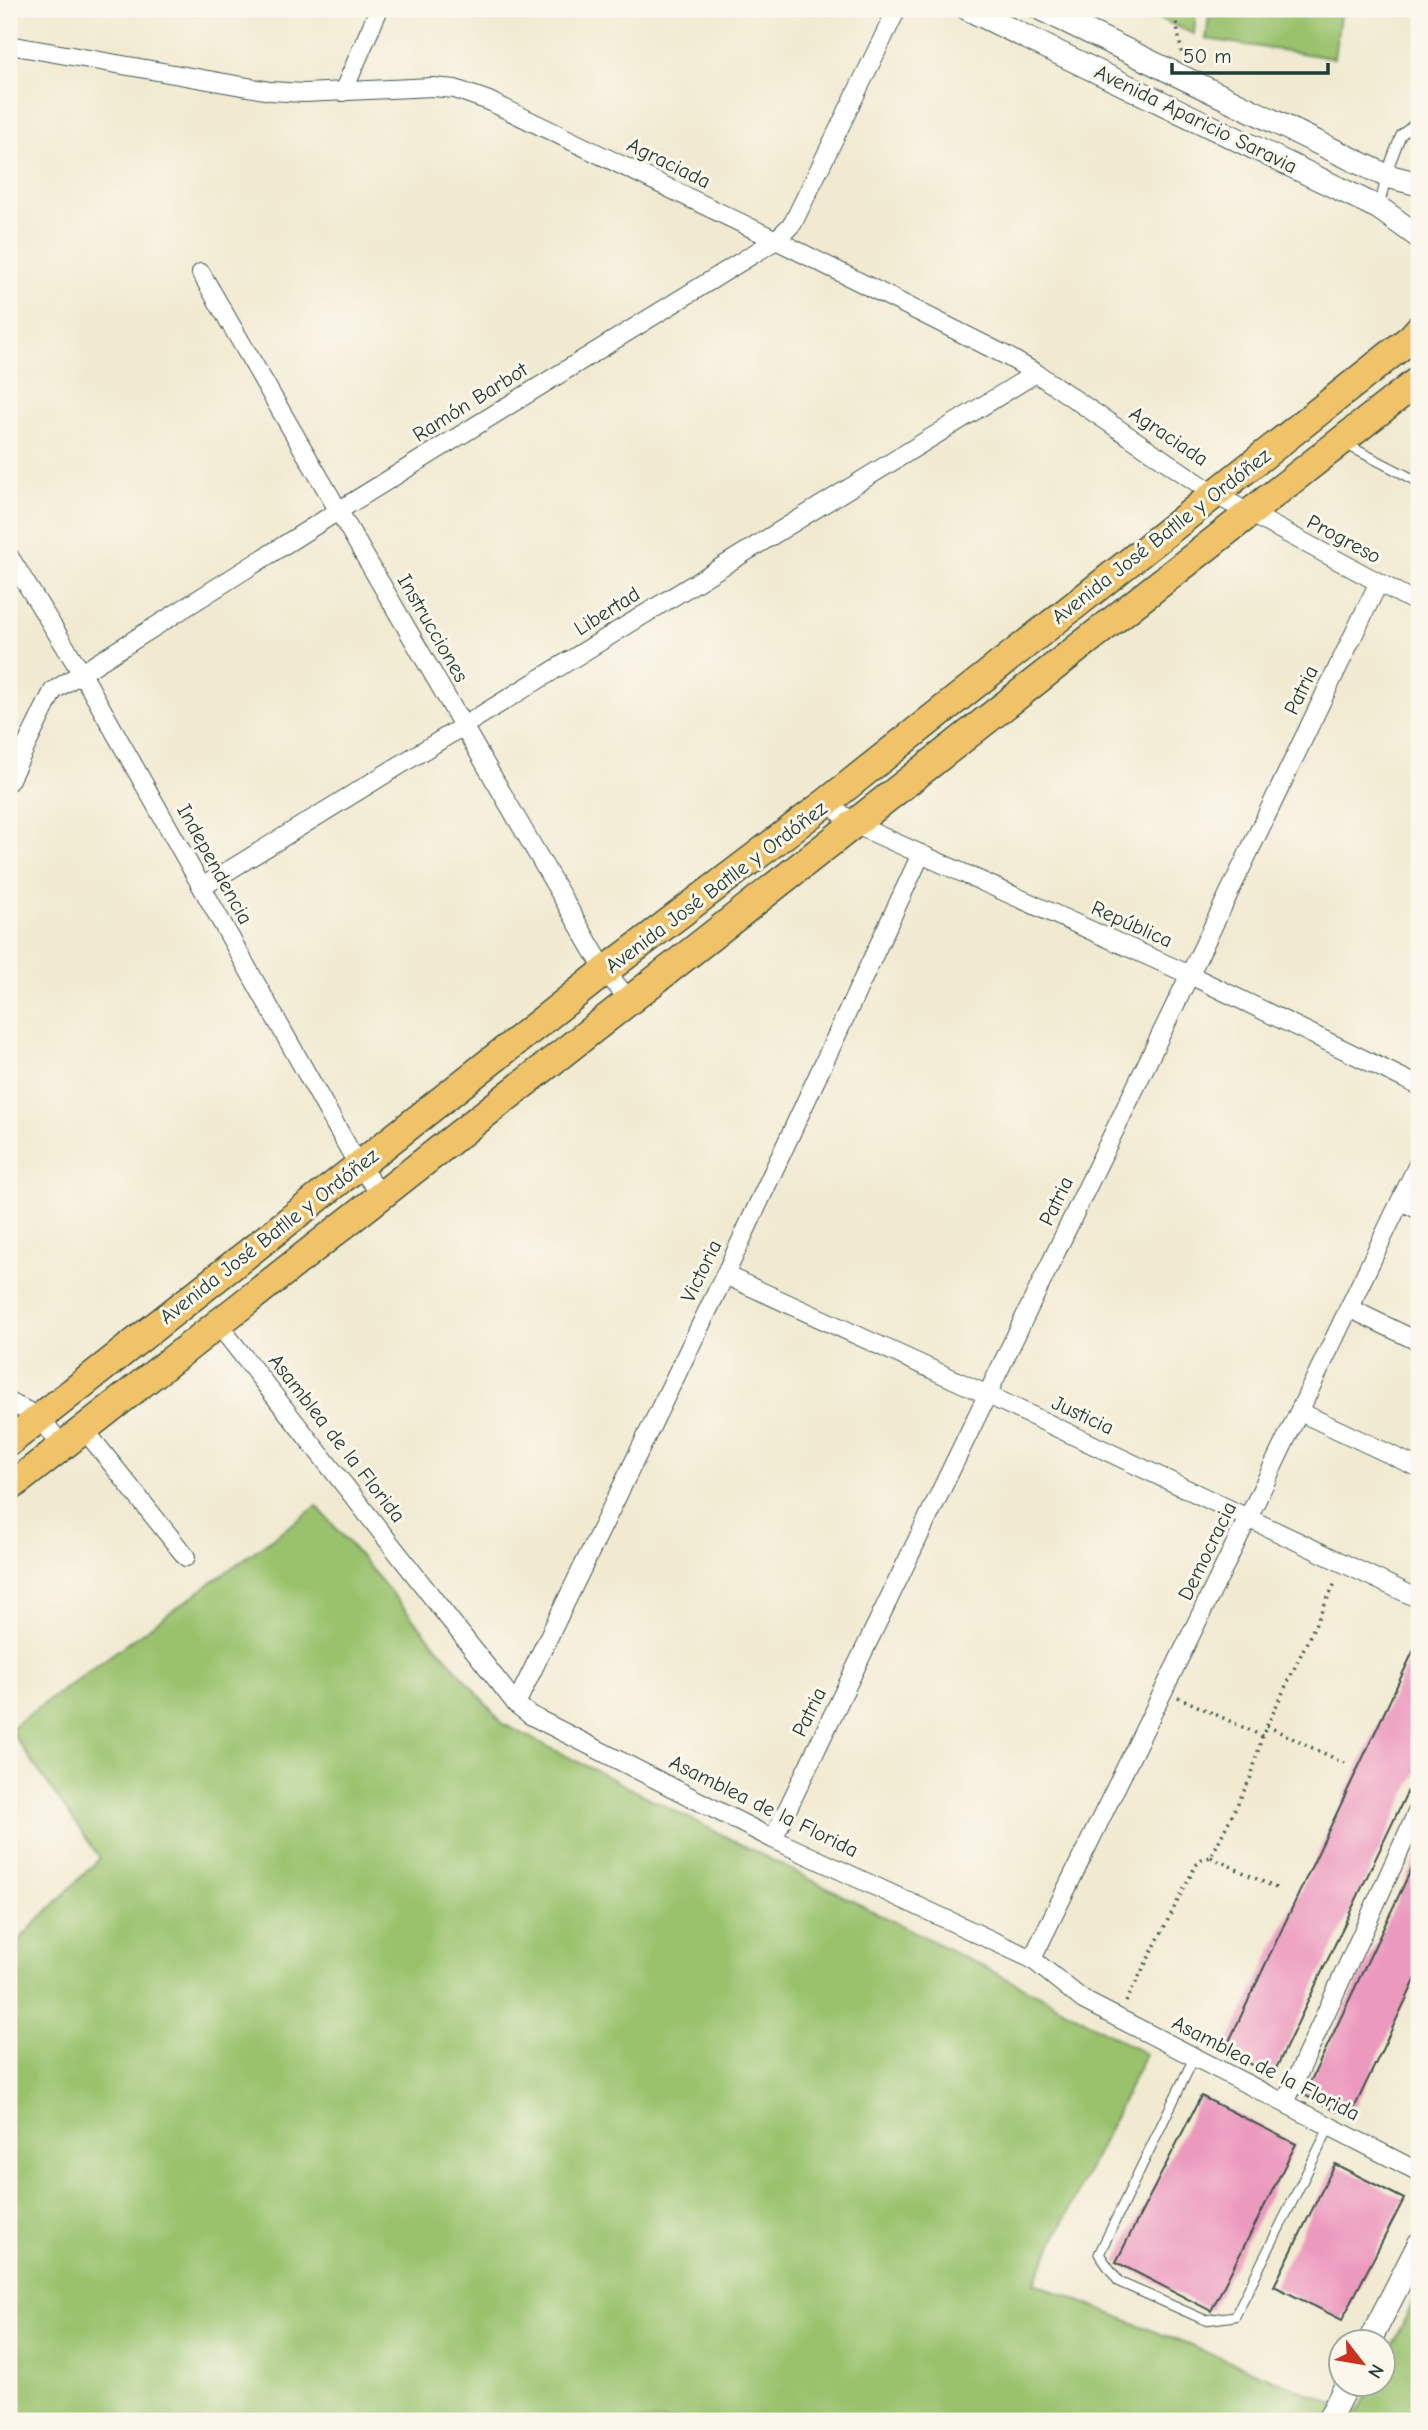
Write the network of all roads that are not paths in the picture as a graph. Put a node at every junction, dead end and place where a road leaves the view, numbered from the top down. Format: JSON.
{"nodes":[{"id":1,"x":379,"y":9,"type":"edge"},
{"id":2,"x":897,"y":9,"type":"edge"},
{"id":3,"x":968,"y":9,"type":"edge"},
{"id":4,"x":1041,"y":9,"type":"edge"},
{"id":5,"x":9,"y":45,"type":"edge"},
{"id":6,"x":343,"y":92,"type":"junction"},
{"id":7,"x":1419,"y":120,"type":"edge"},
{"id":8,"x":1387,"y":176,"type":"junction"},
{"id":9,"x":1419,"y":184,"type":"edge"},
{"id":10,"x":1379,"y":208,"type":"junction"},
{"id":11,"x":1419,"y":237,"type":"edge"},
{"id":12,"x":776,"y":240,"type":"junction"},
{"id":13,"x":201,"y":273,"type":"dead end"},
{"id":14,"x":1419,"y":329,"type":"edge"},
{"id":15,"x":1036,"y":373,"type":"junction"},
{"id":16,"x":1419,"y":380,"type":"edge"},
{"id":17,"x":1340,"y":442,"type":"junction"},
{"id":18,"x":1419,"y":482,"type":"edge"},
{"id":19,"x":1214,"y":494,"type":"junction"},
{"id":20,"x":338,"y":511,"type":"junction"},
{"id":21,"x":1248,"y":514,"type":"junction"},
{"id":22,"x":9,"y":556,"type":"edge"},
{"id":23,"x":1378,"y":584,"type":"junction"},
{"id":24,"x":1419,"y":604,"type":"edge"},
{"id":25,"x":81,"y":673,"type":"junction"},
{"id":26,"x":463,"y":726,"type":"junction"},
{"id":27,"x":9,"y":781,"type":"edge"},
{"id":28,"x":827,"y":802,"type":"junction"},
{"id":29,"x":854,"y":824,"type":"junction"},
{"id":30,"x":921,"y":854,"type":"junction"},
{"id":31,"x":202,"y":887,"type":"junction"},
{"id":32,"x":605,"y":971,"type":"junction"},
{"id":33,"x":1190,"y":975,"type":"junction"},
{"id":34,"x":631,"y":1002,"type":"junction"},
{"id":35,"x":1419,"y":1086,"type":"edge"},
{"id":36,"x":1419,"y":1162,"type":"edge"},
{"id":37,"x":358,"y":1165,"type":"junction"},
{"id":38,"x":381,"y":1194,"type":"junction"},
{"id":39,"x":1401,"y":1201,"type":"junction"},
{"id":40,"x":1419,"y":1210,"type":"edge"},
{"id":41,"x":725,"y":1275,"type":"junction"},
{"id":42,"x":1349,"y":1308,"type":"junction"},
{"id":43,"x":218,"y":1324,"type":"junction"},
{"id":44,"x":1419,"y":1342,"type":"edge"},
{"id":45,"x":988,"y":1395,"type":"junction"},
{"id":46,"x":9,"y":1402,"type":"edge"},
{"id":47,"x":1300,"y":1412,"type":"junction"},
{"id":48,"x":40,"y":1417,"type":"junction"},
{"id":49,"x":84,"y":1429,"type":"junction"},
{"id":50,"x":9,"y":1442,"type":"edge"},
{"id":51,"x":62,"y":1446,"type":"junction"},
{"id":52,"x":1419,"y":1468,"type":"edge"},
{"id":53,"x":9,"y":1488,"type":"edge"},
{"id":54,"x":1248,"y":1518,"type":"junction"},
{"id":55,"x":186,"y":1557,"type":"dead end"},
{"id":56,"x":1419,"y":1599,"type":"edge"},
{"id":57,"x":516,"y":1704,"type":"junction"},
{"id":58,"x":1419,"y":1808,"type":"edge"},
{"id":59,"x":773,"y":1839,"type":"junction"},
{"id":60,"x":1032,"y":1959,"type":"junction"},
{"id":61,"x":1194,"y":2058,"type":"junction"},
{"id":62,"x":1284,"y":2103,"type":"junction"},
{"id":63,"x":1330,"y":2126,"type":"junction"},
{"id":64,"x":1419,"y":2172,"type":"edge"},
{"id":65,"x":1419,"y":2244,"type":"edge"},
{"id":66,"x":1377,"y":2328,"type":"edge"},
{"id":67,"x":1340,"y":2398,"type":"edge"},
{"id":68,"x":1328,"y":2421,"type":"edge"}],
"edges":[{"from":1,"to":6,"type":"street"},
{"from":2,"to":12,"type":"street","name":"Ramón Barbot"},
{"from":3,"to":10,"type":"street","name":"Avenida Aparicio Saravia"},
{"from":4,"to":8,"type":"street","name":"Avenida Aparicio Saravia"},
{"from":5,"to":6,"type":"street","name":"Agraciada"},
{"from":6,"to":12,"type":"street","name":"Agraciada"},
{"from":7,"to":8,"type":"lane"},
{"from":8,"to":9,"type":"street","name":"Avenida Aparicio Saravia"},
{"from":8,"to":10,"type":"lane"},
{"from":10,"to":11,"type":"street","name":"Avenida Aparicio Saravia"},
{"from":12,"to":15,"type":"street","name":"Agraciada"},
{"from":12,"to":20,"type":"street","name":"Ramón Barbot"},
{"from":13,"to":20,"type":"street","name":"Instrucciones"},
{"from":14,"to":19,"type":"main road","name":"Avenida José Batlle y Ordóñez"},
{"from":15,"to":19,"type":"street","name":"Agraciada"},
{"from":15,"to":26,"type":"street","name":"Libertad"},
{"from":16,"to":17,"type":"main road","name":"Avenida José Batlle y Ordóñez"},
{"from":17,"to":18,"type":"lane"},
{"from":17,"to":21,"type":"main road","name":"Avenida José Batlle y Ordóñez"},
{"from":19,"to":21,"type":"street","name":"Agraciada"},
{"from":19,"to":28,"type":"main road","name":"Avenida José Batlle y Ordóñez"},
{"from":20,"to":25,"type":"street","name":"Ramón Barbot"},
{"from":20,"to":26,"type":"street","name":"Instrucciones"},
{"from":21,"to":23,"type":"street","name":"Progreso"},
{"from":21,"to":29,"type":"main road","name":"Avenida José Batlle y Ordóñez"},
{"from":22,"to":25,"type":"street","name":"Independencia"},
{"from":23,"to":24,"type":"street","name":"Progreso"},
{"from":23,"to":33,"type":"street","name":"Patria"},
{"from":25,"to":27,"type":"street","name":"Ramón Barbot"},
{"from":25,"to":31,"type":"street","name":"Independencia"},
{"from":26,"to":31,"type":"street","name":"Libertad"},
{"from":26,"to":32,"type":"street","name":"Instrucciones"},
{"from":28,"to":29,"type":"street","name":"República"},
{"from":28,"to":32,"type":"main road","name":"Avenida José Batlle y Ordóñez"},
{"from":29,"to":30,"type":"street","name":"República"},
{"from":29,"to":34,"type":"main road","name":"Avenida José Batlle y Ordóñez"},
{"from":30,"to":33,"type":"street","name":"República"},
{"from":30,"to":41,"type":"street","name":"Victoria"},
{"from":31,"to":37,"type":"street","name":"Independencia"},
{"from":32,"to":34,"type":"street","name":"Instrucciones"},
{"from":32,"to":37,"type":"main road","name":"Avenida José Batlle y Ordóñez"},
{"from":33,"to":35,"type":"street","name":"República"},
{"from":33,"to":45,"type":"street","name":"Patria"},
{"from":34,"to":38,"type":"main road","name":"Avenida José Batlle y Ordóñez"},
{"from":36,"to":39,"type":"street","name":"Democracia"},
{"from":37,"to":38,"type":"street","name":"Independencia"},
{"from":37,"to":48,"type":"main road","name":"Avenida José Batlle y Ordóñez"},
{"from":38,"to":43,"type":"main road","name":"Avenida José Batlle y Ordóñez"},
{"from":39,"to":40,"type":"street"},
{"from":39,"to":42,"type":"street","name":"Democracia"},
{"from":41,"to":45,"type":"street","name":"Justicia"},
{"from":41,"to":57,"type":"street","name":"Victoria"},
{"from":42,"to":44,"type":"street"},
{"from":42,"to":47,"type":"street","name":"Democracia"},
{"from":43,"to":49,"type":"main road","name":"Avenida José Batlle y Ordóñez"},
{"from":43,"to":57,"type":"street","name":"Asamblea de la Florida"},
{"from":45,"to":54,"type":"street","name":"Justicia"},
{"from":45,"to":59,"type":"street","name":"Patria"},
{"from":46,"to":48,"type":"street"},
{"from":47,"to":52,"type":"street"},
{"from":47,"to":54,"type":"street","name":"Democracia"},
{"from":48,"to":50,"type":"main road","name":"Avenida José Batlle y Ordóñez"},
{"from":48,"to":51,"type":"street"},
{"from":49,"to":51,"type":"main road","name":"Avenida José Batlle y Ordóñez"},
{"from":49,"to":55,"type":"street"},
{"from":51,"to":53,"type":"main road","name":"Avenida José Batlle y Ordóñez"},
{"from":54,"to":56,"type":"street","name":"Justicia"},
{"from":54,"to":60,"type":"street","name":"Democracia"},
{"from":57,"to":59,"type":"street","name":"Asamblea de la Florida"},
{"from":58,"to":62,"type":"street"},
{"from":59,"to":60,"type":"street","name":"Asamblea de la Florida"},
{"from":60,"to":61,"type":"street","name":"Asamblea de la Florida"},
{"from":61,"to":62,"type":"street","name":"Asamblea de la Florida"},
{"from":61,"to":63,"type":"lane"},
{"from":62,"to":63,"type":"street","name":"Asamblea de la Florida"},
{"from":63,"to":64,"type":"street","name":"Asamblea de la Florida"},
{"from":65,"to":66,"type":"street"},
{"from":67,"to":68,"type":"street"}]}
